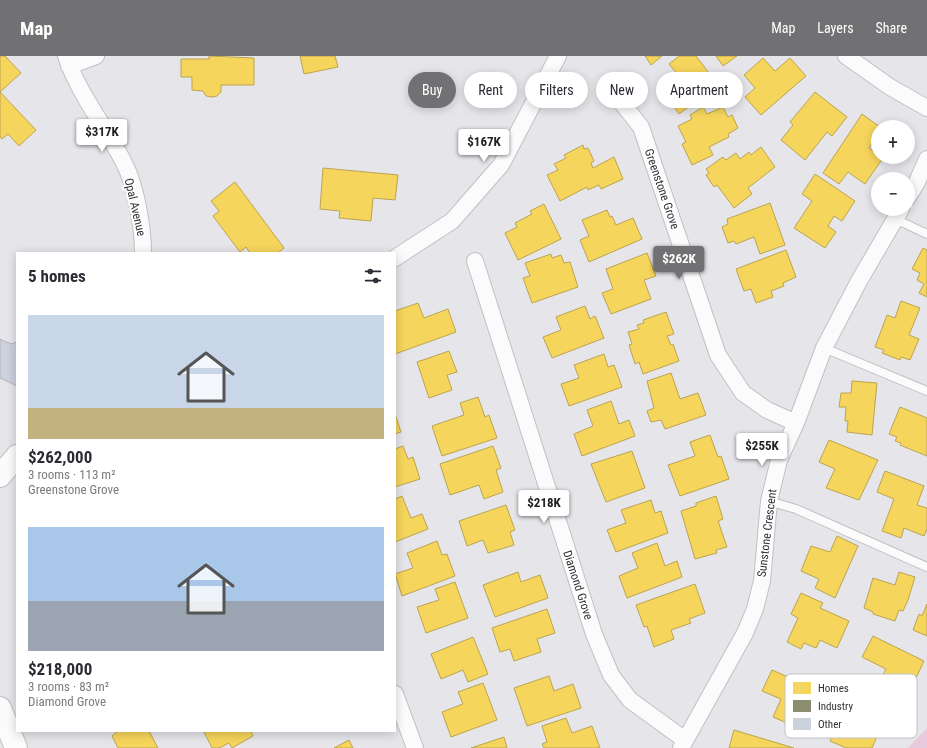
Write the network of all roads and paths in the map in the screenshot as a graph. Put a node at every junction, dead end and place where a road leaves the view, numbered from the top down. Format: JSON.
{"nodes":[{"id":1,"x":96,"y":56,"type":"edge"},
{"id":2,"x":558,"y":56,"type":"edge"},
{"id":3,"x":846,"y":56,"type":"edge"},
{"id":4,"x":68,"y":61,"type":"edge"},
{"id":5,"x":626,"y":108,"type":"edge"},
{"id":6,"x":927,"y":108,"type":"edge"},
{"id":7,"x":927,"y":158,"type":"edge"},
{"id":8,"x":915,"y":185,"type":"edge"},
{"id":9,"x":897,"y":216,"type":"edge"},
{"id":10,"x":901,"y":216,"type":"edge"},
{"id":11,"x":927,"y":234,"type":"edge"},
{"id":12,"x":143,"y":252,"type":"edge"},
{"id":13,"x":396,"y":257,"type":"edge"},
{"id":14,"x":475,"y":261,"type":"dead end"},
{"id":15,"x":824,"y":348,"type":"junction"},
{"id":16,"x":927,"y":391,"type":"edge"},
{"id":17,"x":796,"y":423,"type":"junction"},
{"id":18,"x":0,"y":448,"type":"edge"},
{"id":19,"x":16,"y":452,"type":"edge"},
{"id":20,"x":16,"y":453,"type":"edge"},
{"id":21,"x":16,"y":457,"type":"edge"},
{"id":22,"x":0,"y":461,"type":"edge"},
{"id":23,"x":0,"y":476,"type":"edge"},
{"id":24,"x":769,"y":501,"type":"junction"},
{"id":25,"x":927,"y":567,"type":"edge"},
{"id":26,"x":396,"y":697,"type":"edge"},
{"id":27,"x":0,"y":708,"type":"edge"},
{"id":28,"x":683,"y":744,"type":"edge"},
{"id":29,"x":16,"y":748,"type":"edge"},
{"id":30,"x":415,"y":748,"type":"edge"}],
"edges":[{"from":1,"to":4,"type":"street"},
{"from":2,"to":13,"type":"street"},
{"from":3,"to":6,"type":"street"},
{"from":4,"to":12,"type":"street","name":"Opal Avenue"},
{"from":5,"to":17,"type":"street","name":"Greenstone Grove"},
{"from":7,"to":8,"type":"street"},
{"from":9,"to":15,"type":"street","name":"Sunstone Crescent"},
{"from":10,"to":11,"type":"lane"},
{"from":14,"to":28,"type":"street","name":"Diamond Grove"},
{"from":15,"to":16,"type":"lane"},
{"from":15,"to":17,"type":"street","name":"Sunstone Crescent"},
{"from":17,"to":24,"type":"street","name":"Sunstone Crescent"},
{"from":18,"to":19,"type":"highway"},
{"from":20,"to":22,"type":"street"},
{"from":21,"to":23,"type":"highway"},
{"from":24,"to":25,"type":"lane"},
{"from":24,"to":28,"type":"street","name":"Sunstone Crescent"},
{"from":26,"to":30,"type":"street"},
{"from":27,"to":29,"type":"highway"}]}
